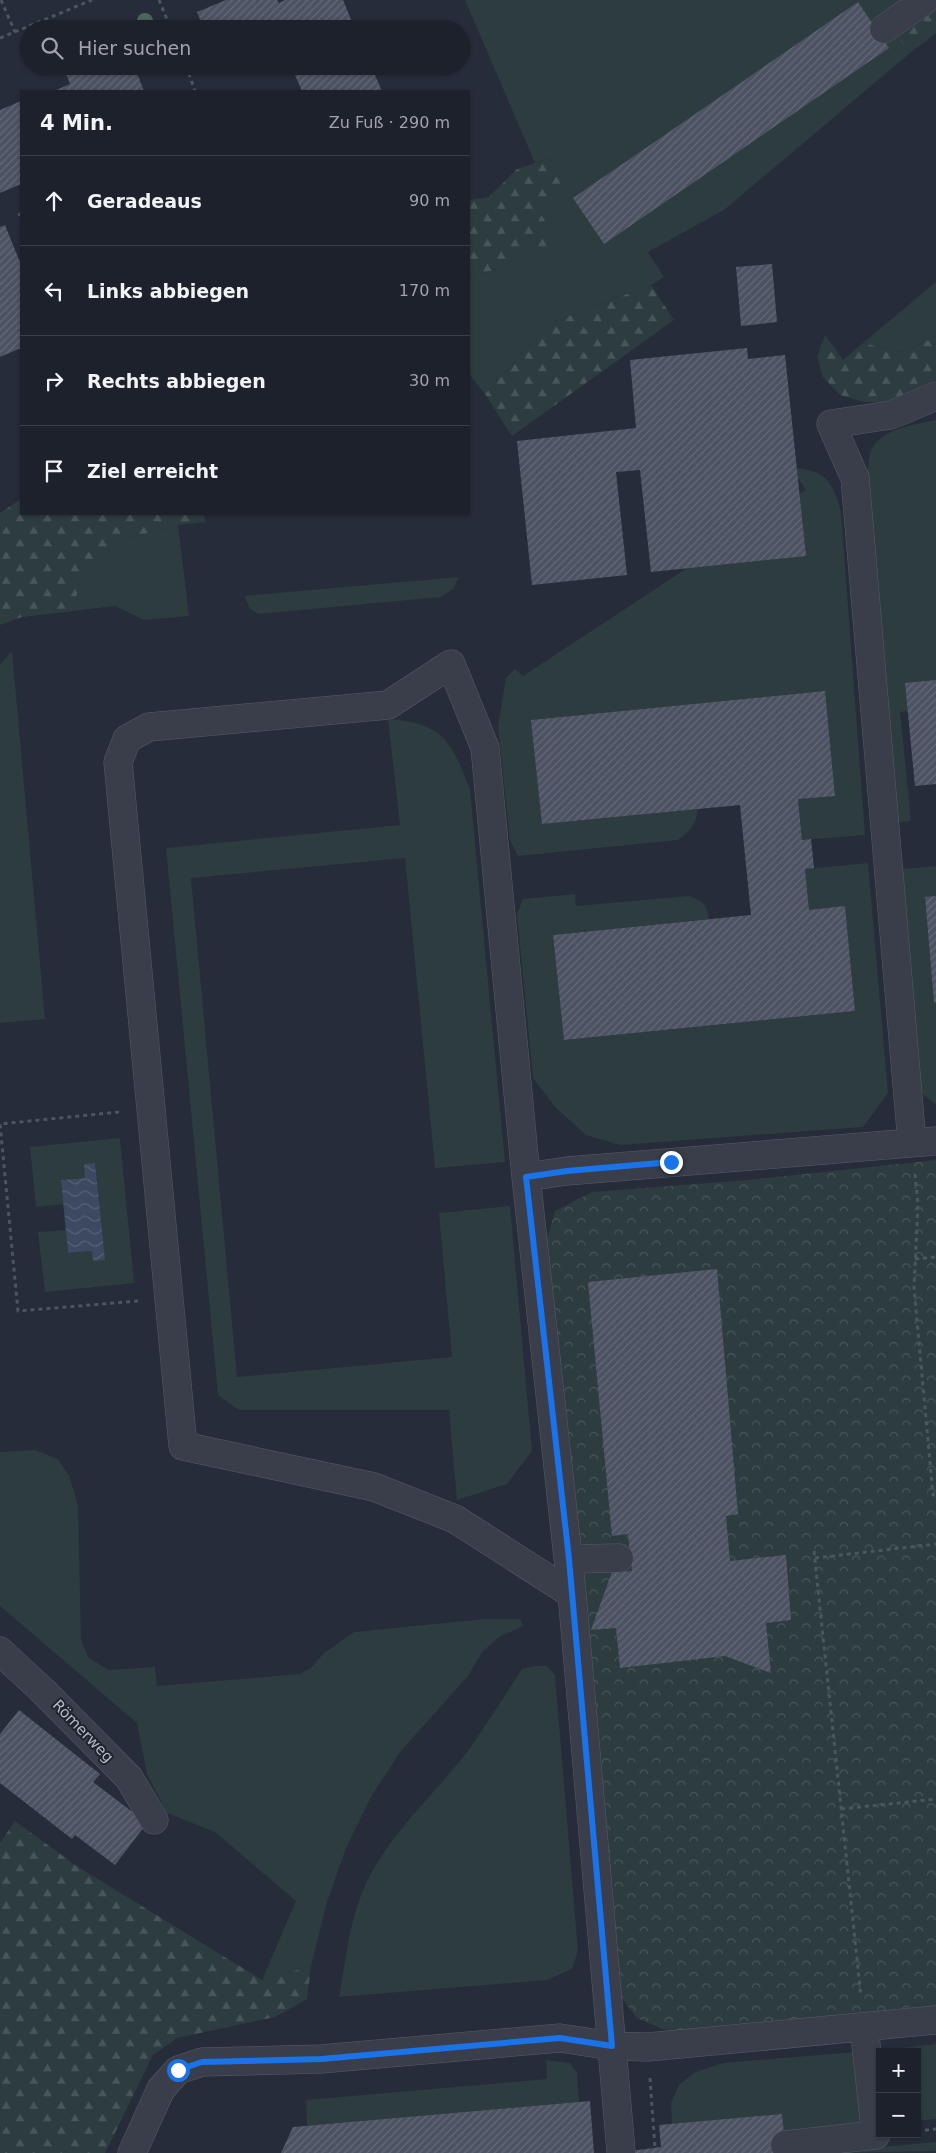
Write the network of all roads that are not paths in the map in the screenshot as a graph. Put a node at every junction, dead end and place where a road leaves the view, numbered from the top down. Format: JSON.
{"nodes":[{"id":1,"x":925,"y":0,"type":"edge"},
{"id":2,"x":884,"y":29,"type":"dead end"},
{"id":3,"x":936,"y":396,"type":"edge"},
{"id":4,"x":924,"y":1142,"type":"edge"},
{"id":5,"x":526,"y":1177,"type":"junction"},
{"id":6,"x":620,"y":1558,"type":"dead end"},
{"id":7,"x":569,"y":1559,"type":"junction"},
{"id":8,"x":572,"y":1594,"type":"junction"},
{"id":9,"x":0,"y":1651,"type":"edge"},
{"id":10,"x":154,"y":1820,"type":"dead end"},
{"id":11,"x":936,"y":2020,"type":"edge"},
{"id":12,"x":864,"y":2027,"type":"junction"},
{"id":13,"x":612,"y":2046,"type":"junction"},
{"id":14,"x":785,"y":2145,"type":"dead end"},
{"id":15,"x":621,"y":2151,"type":"dead end"},
{"id":16,"x":132,"y":2153,"type":"edge"}],
"edges":[{"from":1,"to":2,"type":"street"},
{"from":3,"to":4,"type":"street"},
{"from":4,"to":5,"type":"street"},
{"from":5,"to":7,"type":"street"},
{"from":5,"to":8,"type":"street"},
{"from":6,"to":7,"type":"street"},
{"from":7,"to":8,"type":"street"},
{"from":8,"to":13,"type":"street"},
{"from":9,"to":10,"type":"street","name":"Römerweg"},
{"from":11,"to":12,"type":"street"},
{"from":12,"to":13,"type":"street"},
{"from":12,"to":14,"type":"street"},
{"from":13,"to":15,"type":"street"},
{"from":13,"to":16,"type":"street"}]}
